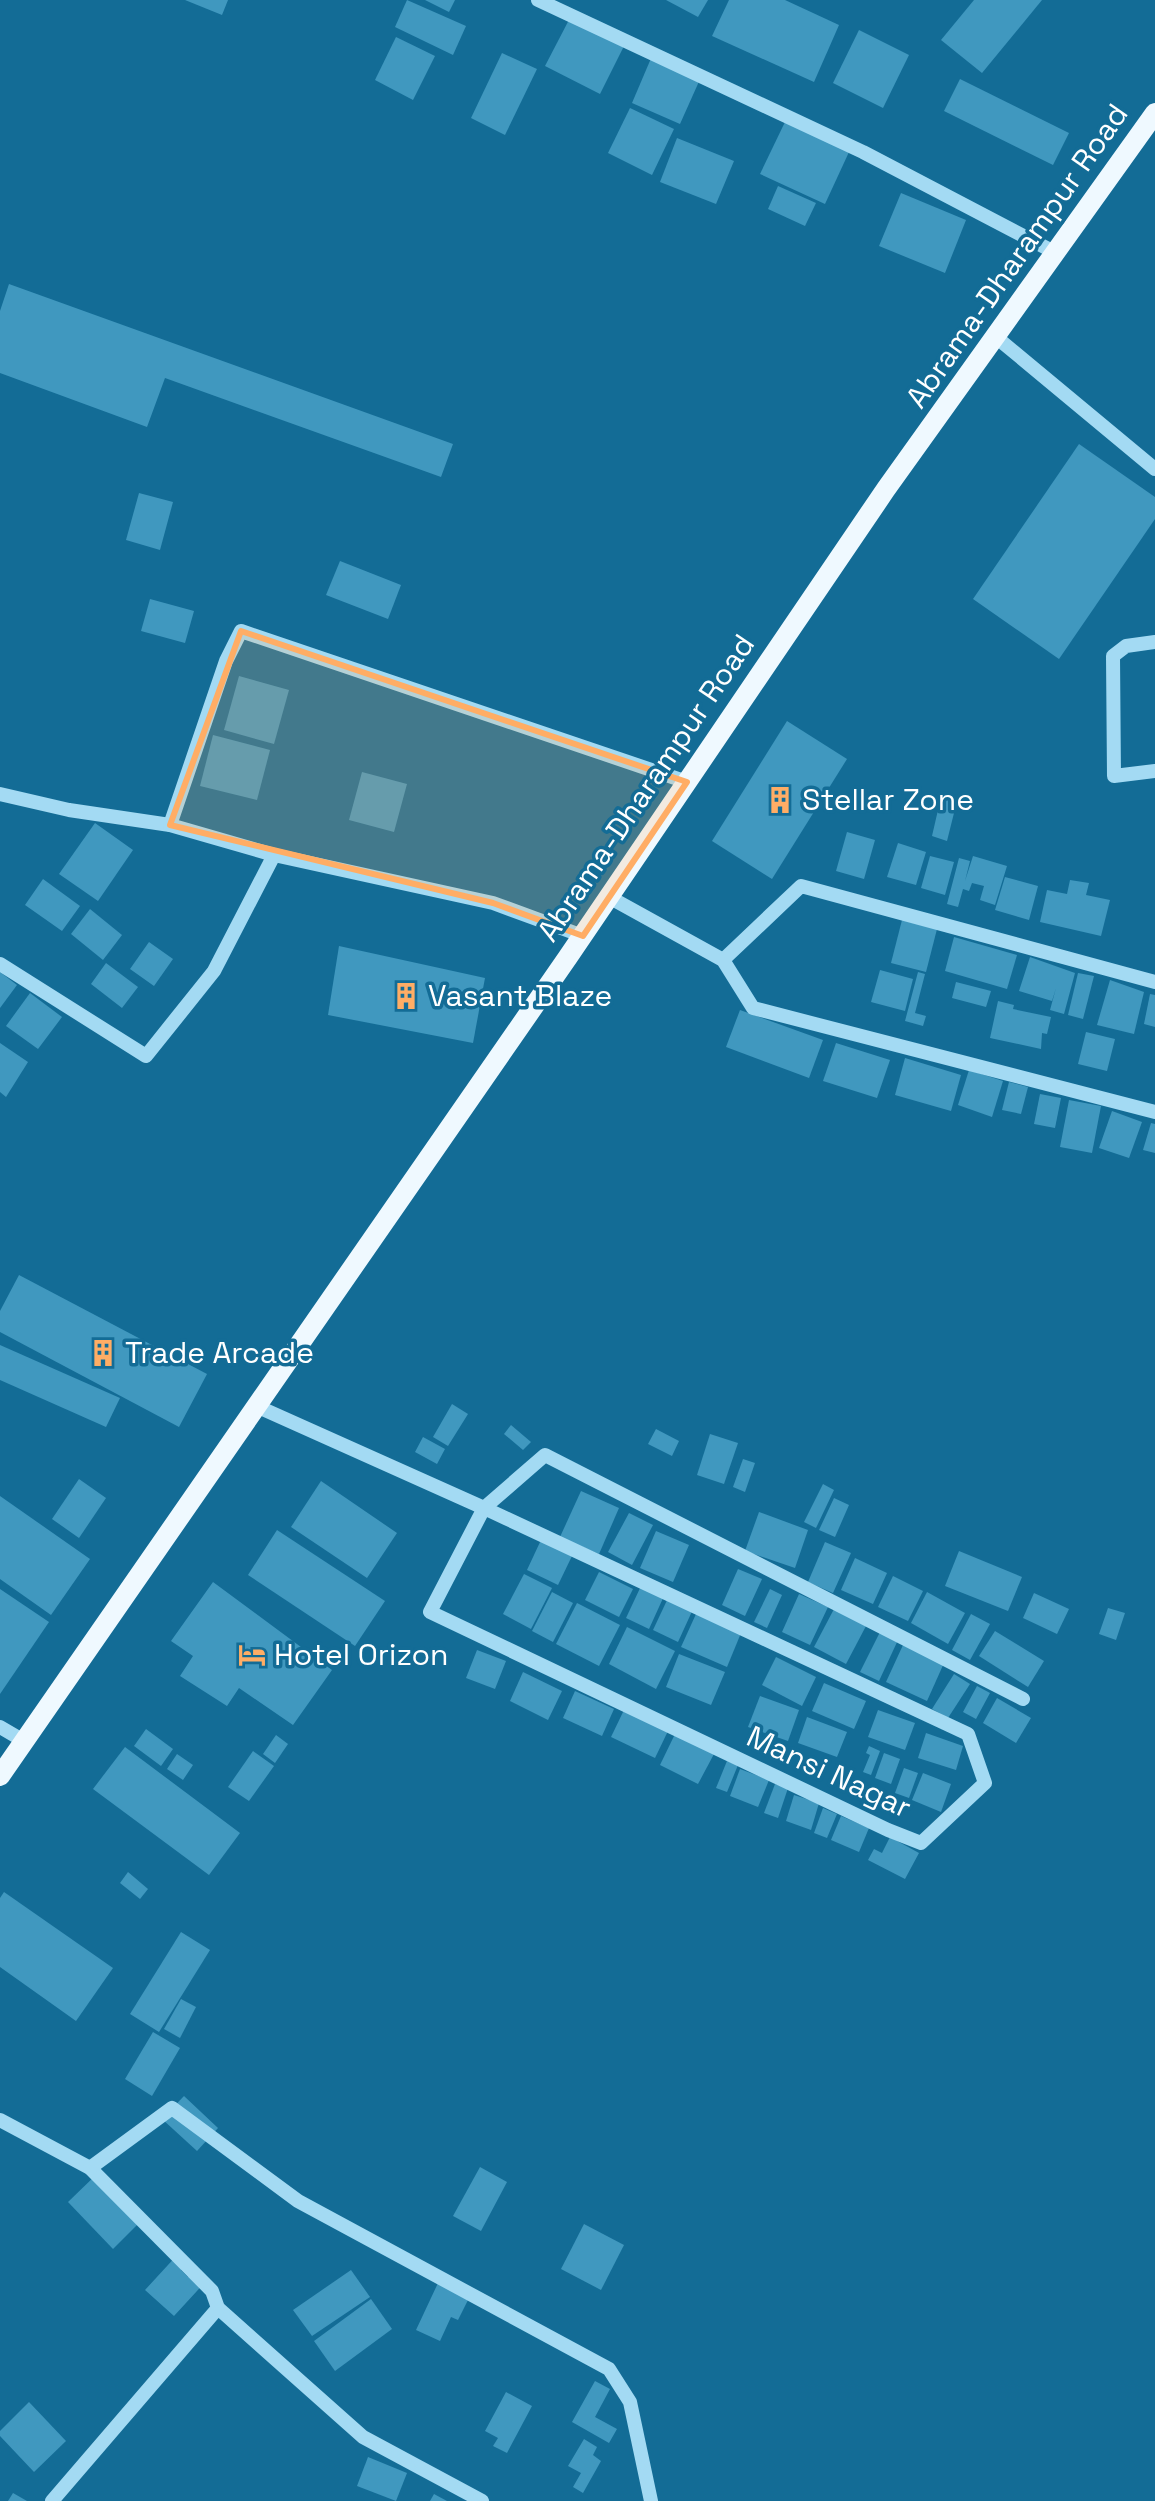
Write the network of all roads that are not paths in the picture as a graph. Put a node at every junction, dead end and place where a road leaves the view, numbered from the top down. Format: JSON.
{"nodes":[{"id":1,"x":538,"y":0,"type":"edge"},
{"id":2,"x":1155,"y":113,"type":"edge"},
{"id":3,"x":1056,"y":253,"type":"junction"},
{"id":4,"x":996,"y":337,"type":"junction"},
{"id":5,"x":1155,"y":469,"type":"edge"},
{"id":6,"x":1155,"y":642,"type":"edge"},
{"id":7,"x":1153,"y":772,"type":"edge"},
{"id":8,"x":687,"y":782,"type":"junction"},
{"id":9,"x":0,"y":794,"type":"edge"},
{"id":10,"x":170,"y":825,"type":"junction"},
{"id":11,"x":274,"y":855,"type":"junction"},
{"id":12,"x":609,"y":897,"type":"junction"},
{"id":13,"x":583,"y":936,"type":"junction"},
{"id":14,"x":723,"y":960,"type":"junction"},
{"id":15,"x":0,"y":964,"type":"edge"},
{"id":16,"x":1155,"y":982,"type":"edge"},
{"id":17,"x":1155,"y":1112,"type":"edge"},
{"id":18,"x":256,"y":1406,"type":"junction"},
{"id":19,"x":484,"y":1508,"type":"junction"},
{"id":20,"x":1023,"y":1699,"type":"dead end"},
{"id":21,"x":0,"y":1727,"type":"edge"},
{"id":22,"x":24,"y":1741,"type":"junction"},
{"id":23,"x":0,"y":1776,"type":"edge"},
{"id":24,"x":0,"y":2120,"type":"edge"},
{"id":25,"x":90,"y":2168,"type":"junction"},
{"id":26,"x":218,"y":2308,"type":"junction"},
{"id":27,"x":52,"y":2501,"type":"edge"},
{"id":28,"x":482,"y":2501,"type":"edge"},
{"id":29,"x":651,"y":2501,"type":"edge"}],
"edges":[{"from":1,"to":3,"type":"street"},
{"from":2,"to":3,"type":"main road","name":"Abrama-Dharampur Road"},
{"from":3,"to":4,"type":"main road","name":"Abrama-Dharampur Road"},
{"from":4,"to":5,"type":"street"},
{"from":4,"to":8,"type":"main road","name":"Abrama-Dharampur Road"},
{"from":6,"to":7,"type":"street"},
{"from":8,"to":10,"type":"street"},
{"from":8,"to":12,"type":"main road","name":"Abrama-Dharampur Road"},
{"from":9,"to":10,"type":"street"},
{"from":10,"to":11,"type":"street"},
{"from":11,"to":13,"type":"street"},
{"from":11,"to":15,"type":"street"},
{"from":12,"to":13,"type":"main road","name":"Abrama-Dharampur Road"},
{"from":12,"to":14,"type":"street"},
{"from":13,"to":18,"type":"main road","name":"Abrama-Dharampur Road"},
{"from":14,"to":16,"type":"street"},
{"from":14,"to":17,"type":"street"},
{"from":18,"to":19,"type":"street","name":"Mansi Nagar"},
{"from":18,"to":22,"type":"main road","name":"Abrama-Dharampur Road"},
{"from":19,"to":19,"type":"street","name":"Mansi Nagar"},
{"from":19,"to":20,"type":"street","name":"Mansi Nagar"},
{"from":21,"to":22,"type":"street"},
{"from":22,"to":23,"type":"main road","name":"Abrama-Dharampur Road"},
{"from":24,"to":25,"type":"street"},
{"from":25,"to":26,"type":"street"},
{"from":25,"to":29,"type":"street"},
{"from":26,"to":27,"type":"street"},
{"from":26,"to":28,"type":"street"}]}
